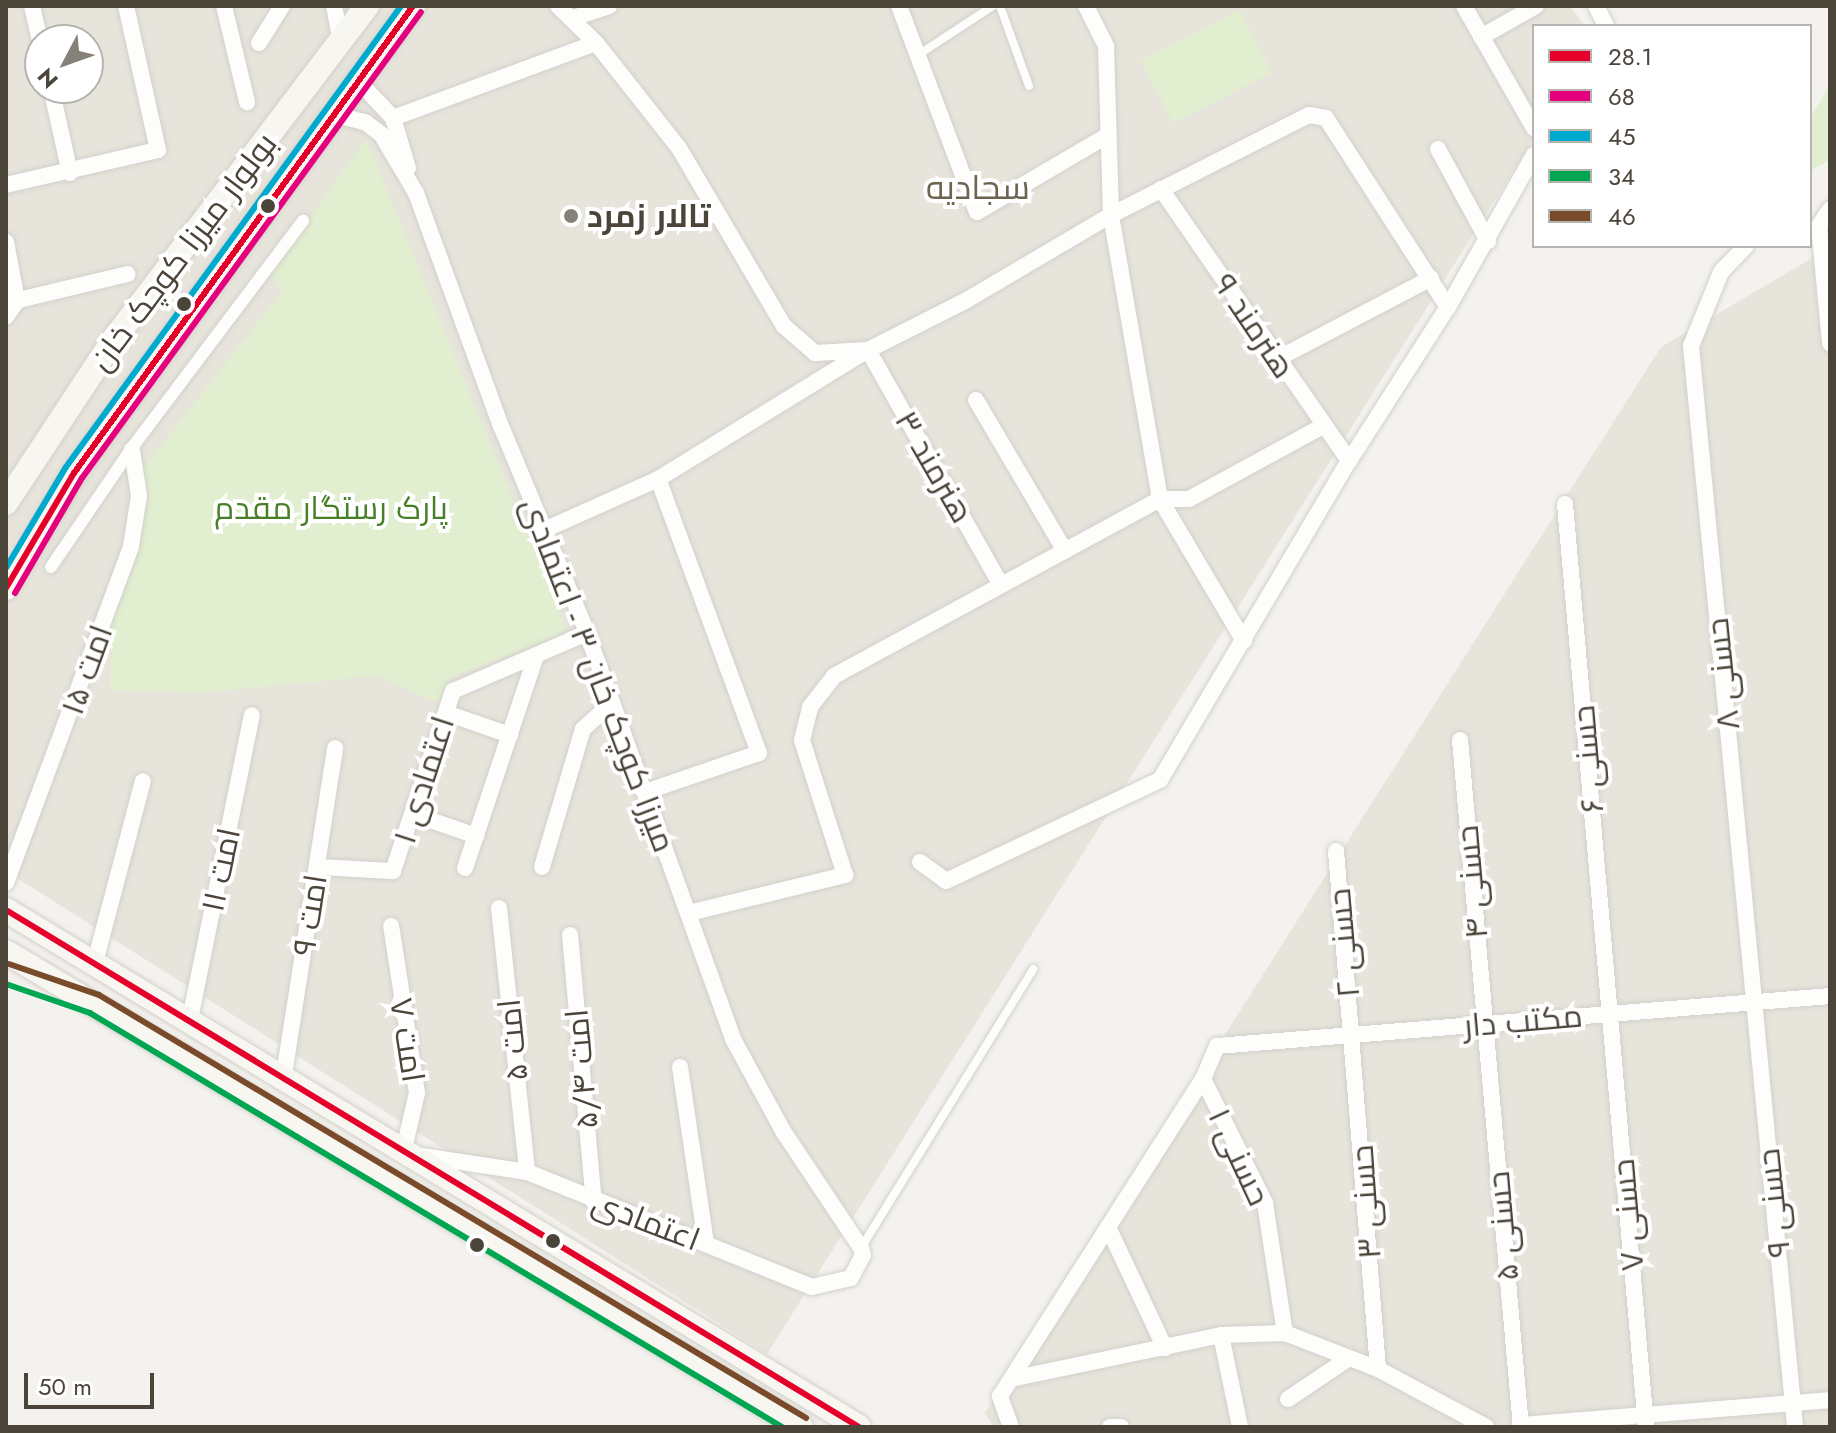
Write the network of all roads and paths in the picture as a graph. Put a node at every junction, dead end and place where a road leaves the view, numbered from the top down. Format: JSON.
{"nodes":[{"id":1,"x":126,"y":6,"type":"edge"},
{"id":2,"x":224,"y":6,"type":"edge"},
{"id":3,"x":282,"y":6,"type":"edge"},
{"id":4,"x":334,"y":6,"type":"edge"},
{"id":5,"x":367,"y":6,"type":"edge"},
{"id":6,"x":413,"y":6,"type":"edge"},
{"id":7,"x":558,"y":6,"type":"edge"},
{"id":8,"x":609,"y":6,"type":"edge"},
{"id":9,"x":899,"y":6,"type":"edge"},
{"id":10,"x":993,"y":6,"type":"edge"},
{"id":11,"x":1000,"y":6,"type":"edge"},
{"id":12,"x":1086,"y":6,"type":"edge"},
{"id":13,"x":1464,"y":6,"type":"edge"},
{"id":14,"x":1536,"y":6,"type":"edge"},
{"id":15,"x":1596,"y":6,"type":"edge"},
{"id":16,"x":571,"y":12,"type":"edge"},
{"id":17,"x":1605,"y":24,"type":"edge"},
{"id":18,"x":1481,"y":37,"type":"junction"},
{"id":19,"x":259,"y":43,"type":"dead end"},
{"id":20,"x":341,"y":43,"type":"junction"},
{"id":21,"x":596,"y":43,"type":"junction"},
{"id":22,"x":918,"y":55,"type":"junction"},
{"id":23,"x":359,"y":82,"type":"junction"},
{"id":24,"x":1029,"y":86,"type":"dead end"},
{"id":25,"x":247,"y":102,"type":"dead end"},
{"id":26,"x":55,"y":104,"type":"edge"},
{"id":27,"x":336,"y":115,"type":"junction"},
{"id":28,"x":393,"y":118,"type":"junction"},
{"id":29,"x":1532,"y":125,"type":"edge"},
{"id":30,"x":1108,"y":135,"type":"junction"},
{"id":31,"x":1438,"y":149,"type":"dead end"},
{"id":32,"x":1532,"y":159,"type":"edge"},
{"id":33,"x":70,"y":173,"type":"junction"},
{"id":34,"x":6,"y":185,"type":"edge"},
{"id":35,"x":1161,"y":189,"type":"junction"},
{"id":36,"x":416,"y":193,"type":"junction"},
{"id":37,"x":1830,"y":209,"type":"edge"},
{"id":38,"x":1111,"y":215,"type":"junction"},
{"id":39,"x":303,"y":221,"type":"dead end"},
{"id":40,"x":1815,"y":224,"type":"edge"},
{"id":41,"x":1488,"y":241,"type":"junction"},
{"id":42,"x":6,"y":242,"type":"edge"},
{"id":43,"x":1744,"y":248,"type":"edge"},
{"id":44,"x":128,"y":274,"type":"dead end"},
{"id":45,"x":1431,"y":278,"type":"junction"},
{"id":46,"x":11,"y":302,"type":"edge"},
{"id":47,"x":1448,"y":307,"type":"junction"},
{"id":48,"x":6,"y":317,"type":"edge"},
{"id":49,"x":1830,"y":343,"type":"edge"},
{"id":50,"x":868,"y":350,"type":"junction"},
{"id":51,"x":1277,"y":359,"type":"junction"},
{"id":52,"x":976,"y":400,"type":"dead end"},
{"id":53,"x":1323,"y":426,"type":"junction"},
{"id":54,"x":132,"y":450,"type":"junction"},
{"id":55,"x":1349,"y":461,"type":"junction"},
{"id":56,"x":658,"y":479,"type":"junction"},
{"id":57,"x":1160,"y":499,"type":"junction"},
{"id":58,"x":6,"y":503,"type":"edge"},
{"id":59,"x":1565,"y":504,"type":"dead end"},
{"id":60,"x":544,"y":530,"type":"junction"},
{"id":61,"x":1065,"y":551,"type":"junction"},
{"id":62,"x":51,"y":567,"type":"dead end"},
{"id":63,"x":1001,"y":585,"type":"junction"},
{"id":64,"x":6,"y":588,"type":"edge"},
{"id":65,"x":587,"y":633,"type":"junction"},
{"id":66,"x":1244,"y":641,"type":"junction"},
{"id":67,"x":536,"y":656,"type":"junction"},
{"id":68,"x":612,"y":703,"type":"junction"},
{"id":69,"x":446,"y":713,"type":"junction"},
{"id":70,"x":252,"y":715,"type":"dead end"},
{"id":71,"x":510,"y":735,"type":"junction"},
{"id":72,"x":1460,"y":740,"type":"dead end"},
{"id":73,"x":335,"y":748,"type":"dead end"},
{"id":74,"x":143,"y":781,"type":"dead end"},
{"id":75,"x":645,"y":792,"type":"junction"},
{"id":76,"x":413,"y":814,"type":"junction"},
{"id":77,"x":476,"y":836,"type":"junction"},
{"id":78,"x":1336,"y":851,"type":"dead end"},
{"id":79,"x":920,"y":862,"type":"dead end"},
{"id":80,"x":318,"y":867,"type":"junction"},
{"id":81,"x":542,"y":867,"type":"dead end"},
{"id":82,"x":465,"y":868,"type":"dead end"},
{"id":83,"x":6,"y":883,"type":"edge"},
{"id":84,"x":499,"y":908,"type":"dead end"},
{"id":85,"x":6,"y":910,"type":"edge"},
{"id":86,"x":689,"y":913,"type":"junction"},
{"id":87,"x":391,"y":926,"type":"dead end"},
{"id":88,"x":570,"y":935,"type":"dead end"},
{"id":89,"x":6,"y":952,"type":"edge"},
{"id":90,"x":94,"y":966,"type":"junction"},
{"id":91,"x":1033,"y":969,"type":"dead end"},
{"id":92,"x":6,"y":973,"type":"edge"},
{"id":93,"x":1830,"y":996,"type":"edge"},
{"id":94,"x":1755,"y":1002,"type":"junction"},
{"id":95,"x":94,"y":1004,"type":"junction"},
{"id":96,"x":1611,"y":1014,"type":"junction"},
{"id":97,"x":189,"y":1024,"type":"junction"},
{"id":98,"x":1484,"y":1024,"type":"junction"},
{"id":99,"x":1353,"y":1035,"type":"junction"},
{"id":100,"x":680,"y":1067,"type":"dead end"},
{"id":101,"x":1203,"y":1079,"type":"junction"},
{"id":102,"x":283,"y":1081,"type":"junction"},
{"id":103,"x":403,"y":1153,"type":"junction"},
{"id":104,"x":527,"y":1172,"type":"junction"},
{"id":105,"x":594,"y":1202,"type":"junction"},
{"id":106,"x":1108,"y":1227,"type":"junction"},
{"id":107,"x":706,"y":1243,"type":"junction"},
{"id":108,"x":861,"y":1248,"type":"junction"},
{"id":109,"x":1285,"y":1333,"type":"junction"},
{"id":110,"x":1221,"y":1335,"type":"junction"},
{"id":111,"x":1165,"y":1348,"type":"junction"},
{"id":112,"x":1349,"y":1358,"type":"junction"},
{"id":113,"x":1378,"y":1369,"type":"junction"},
{"id":114,"x":1011,"y":1379,"type":"junction"},
{"id":115,"x":1288,"y":1399,"type":"dead end"},
{"id":116,"x":1830,"y":1400,"type":"edge"},
{"id":117,"x":1793,"y":1403,"type":"junction"},
{"id":118,"x":1645,"y":1421,"type":"edge"},
{"id":119,"x":1459,"y":1422,"type":"edge"},
{"id":120,"x":1520,"y":1426,"type":"edge"},
{"id":121,"x":801,"y":1427,"type":"edge"},
{"id":122,"x":859,"y":1427,"type":"edge"},
{"id":123,"x":1011,"y":1427,"type":"edge"},
{"id":124,"x":1110,"y":1427,"type":"edge"},
{"id":125,"x":1121,"y":1427,"type":"edge"},
{"id":126,"x":1240,"y":1427,"type":"edge"},
{"id":127,"x":1486,"y":1427,"type":"edge"},
{"id":128,"x":1795,"y":1427,"type":"edge"}],
"edges":[{"from":1,"to":33,"type":"street"},
{"from":2,"to":25,"type":"street"},
{"from":3,"to":19,"type":"street"},
{"from":4,"to":20,"type":"street"},
{"from":5,"to":20,"type":"main road","name":"بولوار میرزا کوچک خان"},
{"from":6,"to":23,"type":"main road","name":"بولوار میرزا کوچک خان"},
{"from":7,"to":16,"type":"street"},
{"from":8,"to":16,"type":"street"},
{"from":9,"to":22,"type":"street"},
{"from":10,"to":22,"type":"lane"},
{"from":11,"to":24,"type":"lane"},
{"from":12,"to":30,"type":"street"},
{"from":13,"to":18,"type":"street"},
{"from":14,"to":18,"type":"street"},
{"from":15,"to":17,"type":"street"},
{"from":16,"to":21,"type":"street"},
{"from":18,"to":29,"type":"street"},
{"from":20,"to":58,"type":"main road","name":"بولوار میرزا کوچک خان"},
{"from":21,"to":28,"type":"street"},
{"from":21,"to":50,"type":"street"},
{"from":22,"to":30,"type":"street"},
{"from":23,"to":27,"type":"main road","name":"بولوار میرزا کوچک خان"},
{"from":23,"to":28,"type":"street"},
{"from":26,"to":33,"type":"street"},
{"from":27,"to":36,"type":"street","name":"میرزا کوچک خان ۳ - اعتمادی"},
{"from":27,"to":64,"type":"main road","name":"بولوار میرزا کوچک خان"},
{"from":28,"to":36,"type":"street"},
{"from":30,"to":38,"type":"street"},
{"from":31,"to":41,"type":"street"},
{"from":32,"to":41,"type":"street"},
{"from":33,"to":34,"type":"street"},
{"from":35,"to":38,"type":"street"},
{"from":35,"to":45,"type":"street"},
{"from":35,"to":51,"type":"street","name":"هنرمند ۹"},
{"from":36,"to":60,"type":"street","name":"میرزا کوچک خان ۳ - اعتمادی"},
{"from":37,"to":40,"type":"street"},
{"from":38,"to":50,"type":"street"},
{"from":38,"to":57,"type":"street"},
{"from":39,"to":54,"type":"street"},
{"from":40,"to":49,"type":"street"},
{"from":41,"to":47,"type":"street"},
{"from":42,"to":46,"type":"street"},
{"from":43,"to":94,"type":"street","name":"حسنی ۸"},
{"from":44,"to":46,"type":"street"},
{"from":45,"to":47,"type":"street"},
{"from":45,"to":51,"type":"street"},
{"from":46,"to":48,"type":"street"},
{"from":47,"to":55,"type":"street"},
{"from":50,"to":56,"type":"street"},
{"from":50,"to":63,"type":"street","name":"هنرمند ۳"},
{"from":51,"to":53,"type":"street","name":"هنرمند ۹"},
{"from":52,"to":61,"type":"street"},
{"from":53,"to":55,"type":"street","name":"هنرمند ۹"},
{"from":53,"to":57,"type":"street"},
{"from":54,"to":62,"type":"street"},
{"from":54,"to":83,"type":"street","name":"امت ۱۵"},
{"from":55,"to":66,"type":"street"},
{"from":56,"to":60,"type":"street"},
{"from":56,"to":75,"type":"street"},
{"from":57,"to":61,"type":"street"},
{"from":57,"to":66,"type":"street"},
{"from":59,"to":96,"type":"street","name":"حسنی ۶"},
{"from":60,"to":65,"type":"street","name":"میرزا کوچک خان ۳ - اعتمادی"},
{"from":61,"to":63,"type":"street"},
{"from":63,"to":86,"type":"street"},
{"from":65,"to":67,"type":"street","name":"اعتمادی ۱"},
{"from":65,"to":68,"type":"street","name":"میرزا کوچک خان ۳ - اعتمادی"},
{"from":66,"to":79,"type":"street"},
{"from":67,"to":69,"type":"street","name":"اعتمادی ۱"},
{"from":67,"to":71,"type":"street"},
{"from":68,"to":75,"type":"street","name":"میرزا کوچک خان ۳ - اعتمادی"},
{"from":68,"to":81,"type":"street"},
{"from":69,"to":71,"type":"street"},
{"from":69,"to":76,"type":"street","name":"اعتمادی ۱"},
{"from":70,"to":97,"type":"street","name":"امت ۱۱"},
{"from":71,"to":77,"type":"street"},
{"from":72,"to":98,"type":"street","name":"حسنی ۴"},
{"from":73,"to":80,"type":"street","name":"امت ۹"},
{"from":74,"to":90,"type":"street"},
{"from":75,"to":86,"type":"street","name":"میرزا کوچک خان ۳ - اعتمادی"},
{"from":76,"to":77,"type":"street"},
{"from":76,"to":80,"type":"street","name":"اعتمادی ۱"},
{"from":77,"to":82,"type":"street"},
{"from":78,"to":99,"type":"street","name":"حسنی ۲"},
{"from":80,"to":102,"type":"street","name":"امت ۹"},
{"from":84,"to":104,"type":"street","name":"امت ۵"},
{"from":85,"to":90,"type":"main road"},
{"from":86,"to":108,"type":"street","name":"میرزا کوچک خان ۳ - اعتمادی"},
{"from":87,"to":103,"type":"street","name":"امت ۷"},
{"from":88,"to":105,"type":"street","name":"امت ۵/۴"},
{"from":89,"to":95,"type":"main road"},
{"from":90,"to":97,"type":"main road"},
{"from":91,"to":108,"type":"lane"},
{"from":92,"to":95,"type":"main road"},
{"from":93,"to":94,"type":"street","name":"مکتب دار"},
{"from":94,"to":96,"type":"street","name":"مکتب دار"},
{"from":94,"to":117,"type":"street","name":"حسنی ۹"},
{"from":95,"to":121,"type":"main road"},
{"from":96,"to":98,"type":"street","name":"مکتب دار"},
{"from":96,"to":118,"type":"street","name":"حسنی ۷"},
{"from":97,"to":102,"type":"main road"},
{"from":98,"to":99,"type":"street","name":"مکتب دار"},
{"from":98,"to":120,"type":"street","name":"حسنی ۵"},
{"from":99,"to":101,"type":"street","name":"مکتب دار"},
{"from":99,"to":113,"type":"street","name":"حسنی ۳"},
{"from":100,"to":107,"type":"street"},
{"from":101,"to":106,"type":"street"},
{"from":101,"to":109,"type":"street","name":"حسنی ۱"},
{"from":102,"to":103,"type":"main road"},
{"from":103,"to":104,"type":"street","name":"اعتمادی"},
{"from":103,"to":122,"type":"main road"},
{"from":104,"to":105,"type":"street","name":"اعتمادی"},
{"from":105,"to":107,"type":"street","name":"اعتمادی"},
{"from":106,"to":111,"type":"street"},
{"from":106,"to":114,"type":"street"},
{"from":107,"to":108,"type":"street","name":"اعتمادی"},
{"from":109,"to":110,"type":"street"},
{"from":109,"to":112,"type":"street"},
{"from":110,"to":111,"type":"street"},
{"from":110,"to":126,"type":"street"},
{"from":111,"to":114,"type":"street"},
{"from":112,"to":113,"type":"street"},
{"from":112,"to":115,"type":"street"},
{"from":113,"to":119,"type":"street"},
{"from":114,"to":123,"type":"street"},
{"from":116,"to":117,"type":"street"},
{"from":117,"to":118,"type":"street"},
{"from":117,"to":128,"type":"street","name":"حسنی ۹"},
{"from":118,"to":120,"type":"street"},
{"from":119,"to":127,"type":"street"},
{"from":124,"to":125,"type":"street"}]}
